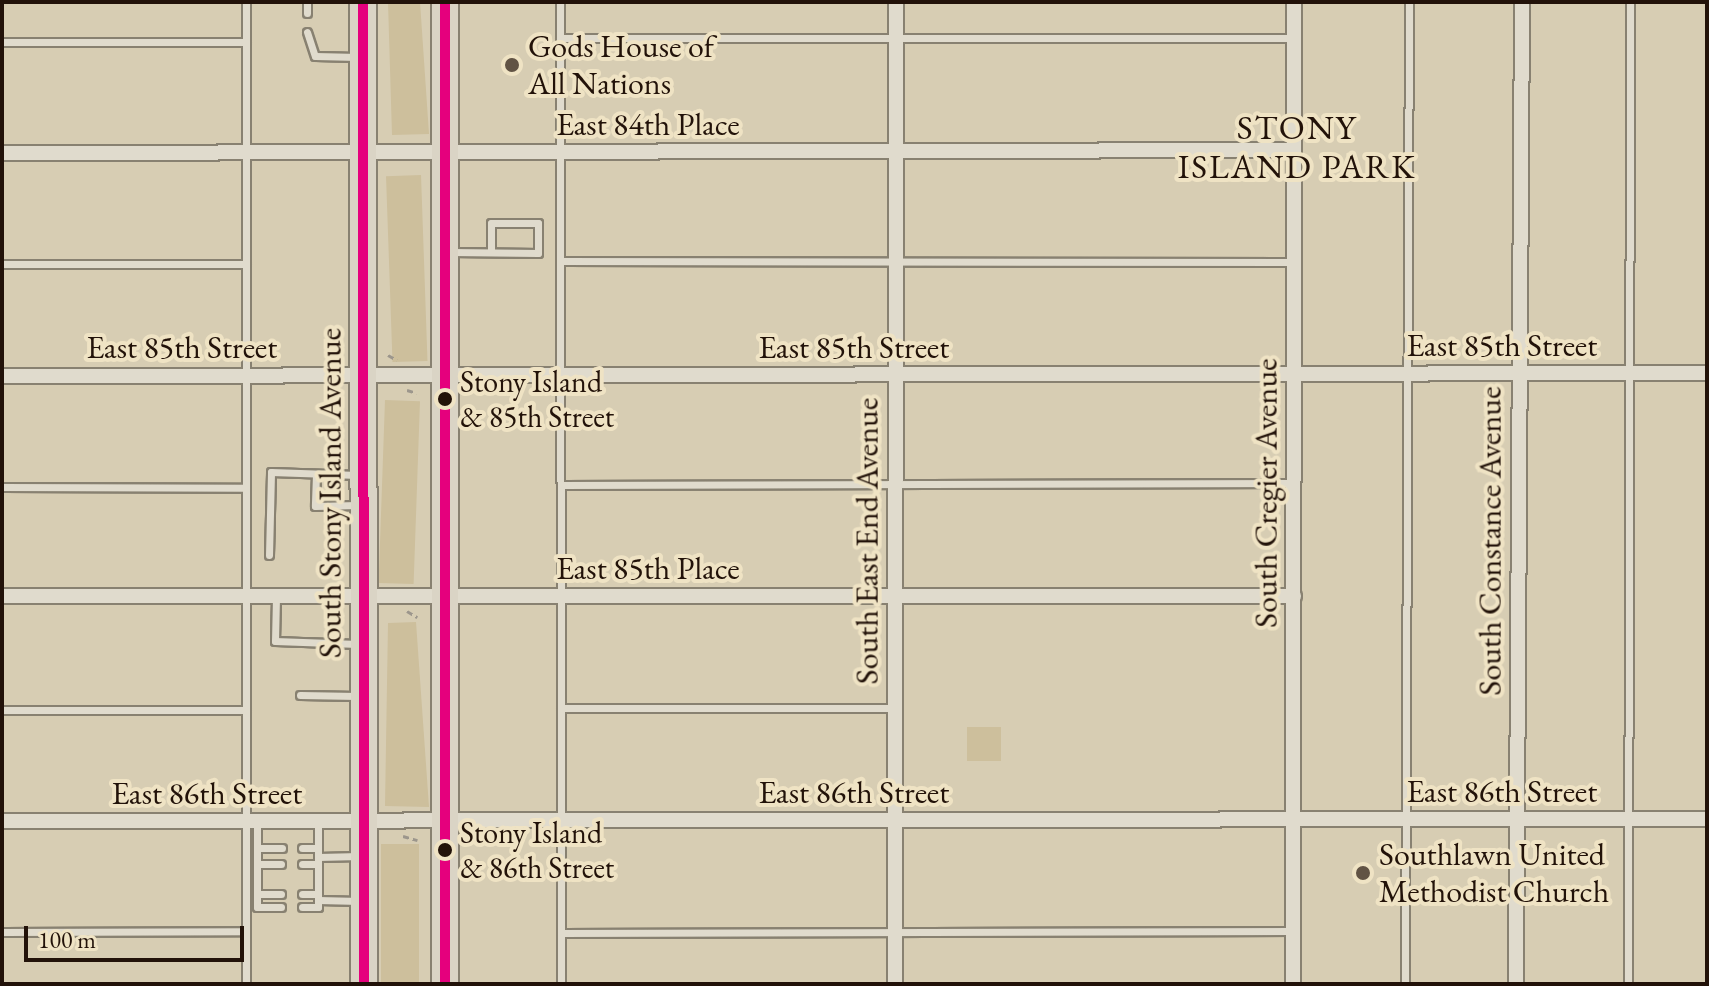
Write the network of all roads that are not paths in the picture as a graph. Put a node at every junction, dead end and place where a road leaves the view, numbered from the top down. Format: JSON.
{"nodes":[{"id":1,"x":246,"y":2,"type":"edge"},
{"id":2,"x":307,"y":2,"type":"edge"},
{"id":3,"x":363,"y":2,"type":"edge"},
{"id":4,"x":445,"y":2,"type":"edge"},
{"id":5,"x":560,"y":2,"type":"edge"},
{"id":6,"x":896,"y":2,"type":"edge"},
{"id":7,"x":1294,"y":2,"type":"edge"},
{"id":8,"x":1409,"y":2,"type":"edge"},
{"id":9,"x":1522,"y":2,"type":"edge"},
{"id":10,"x":1630,"y":2,"type":"edge"},
{"id":11,"x":307,"y":13,"type":"dead end"},
{"id":12,"x":307,"y":32,"type":"dead end"},
{"id":13,"x":560,"y":38,"type":"junction"},
{"id":14,"x":1294,"y":38,"type":"junction"},
{"id":15,"x":896,"y":40,"type":"junction"},
{"id":16,"x":2,"y":42,"type":"edge"},
{"id":17,"x":246,"y":42,"type":"junction"},
{"id":18,"x":363,"y":57,"type":"junction"},
{"id":19,"x":1294,"y":150,"type":"junction"},
{"id":20,"x":894,"y":151,"type":"junction"},
{"id":21,"x":246,"y":152,"type":"junction"},
{"id":22,"x":363,"y":152,"type":"junction"},
{"id":23,"x":445,"y":152,"type":"junction"},
{"id":24,"x":560,"y":152,"type":"junction"},
{"id":25,"x":2,"y":153,"type":"edge"},
{"id":26,"x":445,"y":252,"type":"junction"},
{"id":27,"x":491,"y":252,"type":"junction"},
{"id":28,"x":560,"y":261,"type":"junction"},
{"id":29,"x":895,"y":261,"type":"junction"},
{"id":30,"x":1294,"y":262,"type":"junction"},
{"id":31,"x":2,"y":264,"type":"edge"},
{"id":32,"x":246,"y":264,"type":"junction"},
{"id":33,"x":1294,"y":373,"type":"junction"},
{"id":34,"x":1407,"y":373,"type":"junction"},
{"id":35,"x":1519,"y":373,"type":"junction"},
{"id":36,"x":1629,"y":373,"type":"junction"},
{"id":37,"x":1707,"y":373,"type":"edge"},
{"id":38,"x":246,"y":374,"type":"junction"},
{"id":39,"x":365,"y":375,"type":"junction"},
{"id":40,"x":445,"y":375,"type":"junction"},
{"id":41,"x":561,"y":375,"type":"junction"},
{"id":42,"x":895,"y":375,"type":"junction"},
{"id":43,"x":2,"y":376,"type":"edge"},
{"id":44,"x":316,"y":474,"type":"junction"},
{"id":45,"x":364,"y":475,"type":"junction"},
{"id":46,"x":1294,"y":483,"type":"junction"},
{"id":47,"x":895,"y":484,"type":"junction"},
{"id":48,"x":561,"y":485,"type":"junction"},
{"id":49,"x":2,"y":487,"type":"edge"},
{"id":50,"x":246,"y":488,"type":"junction"},
{"id":51,"x":364,"y":505,"type":"junction"},
{"id":52,"x":269,"y":555,"type":"dead end"},
{"id":53,"x":2,"y":596,"type":"edge"},
{"id":54,"x":561,"y":596,"type":"junction"},
{"id":55,"x":895,"y":596,"type":"junction"},
{"id":56,"x":1294,"y":596,"type":"junction"},
{"id":57,"x":246,"y":597,"type":"junction"},
{"id":58,"x":276,"y":597,"type":"junction"},
{"id":59,"x":364,"y":597,"type":"junction"},
{"id":60,"x":444,"y":597,"type":"junction"},
{"id":61,"x":364,"y":644,"type":"junction"},
{"id":62,"x":300,"y":695,"type":"dead end"},
{"id":63,"x":364,"y":696,"type":"junction"},
{"id":64,"x":561,"y":708,"type":"junction"},
{"id":65,"x":895,"y":708,"type":"junction"},
{"id":66,"x":2,"y":710,"type":"edge"},
{"id":67,"x":246,"y":710,"type":"junction"},
{"id":68,"x":1517,"y":818,"type":"junction"},
{"id":69,"x":1405,"y":819,"type":"junction"},
{"id":70,"x":1628,"y":819,"type":"junction"},
{"id":71,"x":1707,"y":819,"type":"edge"},
{"id":72,"x":895,"y":820,"type":"junction"},
{"id":73,"x":1294,"y":820,"type":"junction"},
{"id":74,"x":2,"y":821,"type":"edge"},
{"id":75,"x":251,"y":821,"type":"junction"},
{"id":76,"x":318,"y":821,"type":"junction"},
{"id":77,"x":363,"y":821,"type":"junction"},
{"id":78,"x":445,"y":821,"type":"junction"},
{"id":79,"x":561,"y":821,"type":"junction"},
{"id":80,"x":257,"y":848,"type":"junction"},
{"id":81,"x":282,"y":848,"type":"dead end"},
{"id":82,"x":302,"y":848,"type":"dead end"},
{"id":83,"x":318,"y":856,"type":"junction"},
{"id":84,"x":364,"y":856,"type":"junction"},
{"id":85,"x":257,"y":864,"type":"junction"},
{"id":86,"x":281,"y":864,"type":"dead end"},
{"id":87,"x":302,"y":864,"type":"dead end"},
{"id":88,"x":257,"y":894,"type":"junction"},
{"id":89,"x":281,"y":894,"type":"dead end"},
{"id":90,"x":302,"y":894,"type":"dead end"},
{"id":91,"x":318,"y":897,"type":"junction"},
{"id":92,"x":364,"y":901,"type":"junction"},
{"id":93,"x":281,"y":907,"type":"dead end"},
{"id":94,"x":302,"y":907,"type":"dead end"},
{"id":95,"x":246,"y":931,"type":"junction"},
{"id":96,"x":1293,"y":931,"type":"junction"},
{"id":97,"x":2,"y":932,"type":"edge"},
{"id":98,"x":895,"y":932,"type":"junction"},
{"id":99,"x":561,"y":933,"type":"junction"},
{"id":100,"x":246,"y":984,"type":"edge"},
{"id":101,"x":364,"y":984,"type":"edge"},
{"id":102,"x":445,"y":984,"type":"edge"},
{"id":103,"x":561,"y":984,"type":"edge"},
{"id":104,"x":895,"y":984,"type":"edge"},
{"id":105,"x":1293,"y":984,"type":"edge"},
{"id":106,"x":1405,"y":984,"type":"edge"},
{"id":107,"x":1516,"y":984,"type":"edge"},
{"id":108,"x":1628,"y":984,"type":"edge"}],
"edges":[{"from":1,"to":17,"type":"lane"},
{"from":2,"to":11,"type":"lane"},
{"from":3,"to":18,"type":"highway","name":"South Stony Island Avenue"},
{"from":4,"to":23,"type":"highway"},
{"from":5,"to":13,"type":"lane"},
{"from":6,"to":15,"type":"street","name":"South East End Avenue"},
{"from":7,"to":14,"type":"street","name":"South Cregier Avenue"},
{"from":8,"to":34,"type":"lane"},
{"from":9,"to":35,"type":"street","name":"South Constance Avenue"},
{"from":10,"to":36,"type":"lane"},
{"from":12,"to":18,"type":"lane"},
{"from":13,"to":15,"type":"lane"},
{"from":13,"to":24,"type":"lane"},
{"from":14,"to":15,"type":"lane"},
{"from":14,"to":19,"type":"street","name":"South Cregier Avenue"},
{"from":15,"to":20,"type":"street","name":"South East End Avenue"},
{"from":16,"to":17,"type":"lane"},
{"from":17,"to":21,"type":"lane"},
{"from":18,"to":22,"type":"highway","name":"South Stony Island Avenue"},
{"from":19,"to":20,"type":"street","name":"East 84th Place"},
{"from":19,"to":30,"type":"street","name":"South Cregier Avenue"},
{"from":20,"to":24,"type":"street","name":"East 84th Place"},
{"from":20,"to":29,"type":"street","name":"South East End Avenue"},
{"from":21,"to":22,"type":"street","name":"East 84th Place"},
{"from":21,"to":25,"type":"street","name":"East 84th Place"},
{"from":21,"to":32,"type":"lane"},
{"from":22,"to":23,"type":"street","name":"East 84th Place"},
{"from":22,"to":39,"type":"highway","name":"South Stony Island Avenue"},
{"from":23,"to":24,"type":"street","name":"East 84th Place"},
{"from":23,"to":26,"type":"highway"},
{"from":24,"to":28,"type":"lane"},
{"from":26,"to":27,"type":"lane"},
{"from":26,"to":40,"type":"highway"},
{"from":27,"to":27,"type":"lane"},
{"from":28,"to":29,"type":"lane"},
{"from":28,"to":41,"type":"lane"},
{"from":29,"to":30,"type":"lane"},
{"from":29,"to":42,"type":"street","name":"South East End Avenue"},
{"from":30,"to":33,"type":"street","name":"South Cregier Avenue"},
{"from":31,"to":32,"type":"lane"},
{"from":32,"to":38,"type":"lane"},
{"from":33,"to":34,"type":"street","name":"East 85th Street"},
{"from":33,"to":42,"type":"street","name":"East 85th Street"},
{"from":33,"to":46,"type":"street","name":"South Cregier Avenue"},
{"from":34,"to":35,"type":"street","name":"East 85th Street"},
{"from":34,"to":69,"type":"lane"},
{"from":35,"to":36,"type":"street","name":"East 85th Street"},
{"from":35,"to":68,"type":"street","name":"South Constance Avenue"},
{"from":36,"to":37,"type":"street","name":"East 85th Street"},
{"from":36,"to":70,"type":"lane"},
{"from":38,"to":39,"type":"street","name":"East 85th Street"},
{"from":38,"to":43,"type":"street","name":"East 85th Street"},
{"from":38,"to":50,"type":"lane"},
{"from":39,"to":40,"type":"street","name":"East 85th Street"},
{"from":39,"to":45,"type":"highway","name":"South Stony Island Avenue"},
{"from":40,"to":41,"type":"street","name":"East 85th Street"},
{"from":40,"to":60,"type":"highway"},
{"from":41,"to":42,"type":"street","name":"East 85th Street"},
{"from":41,"to":48,"type":"lane"},
{"from":42,"to":47,"type":"street","name":"South East End Avenue"},
{"from":44,"to":45,"type":"lane"},
{"from":44,"to":51,"type":"lane"},
{"from":44,"to":52,"type":"lane"},
{"from":45,"to":51,"type":"highway","name":"South Stony Island Avenue"},
{"from":46,"to":47,"type":"lane"},
{"from":46,"to":56,"type":"street","name":"South Cregier Avenue"},
{"from":47,"to":48,"type":"lane"},
{"from":47,"to":55,"type":"street","name":"South East End Avenue"},
{"from":48,"to":54,"type":"lane"},
{"from":49,"to":50,"type":"lane"},
{"from":50,"to":57,"type":"lane"},
{"from":51,"to":59,"type":"highway","name":"South Stony Island Avenue"},
{"from":53,"to":57,"type":"street","name":"East 85th Place"},
{"from":54,"to":55,"type":"street","name":"East 85th Place"},
{"from":54,"to":60,"type":"street","name":"East 85th Place"},
{"from":54,"to":64,"type":"lane"},
{"from":55,"to":56,"type":"street","name":"East 85th Place"},
{"from":55,"to":65,"type":"street","name":"South East End Avenue"},
{"from":56,"to":73,"type":"street","name":"South Cregier Avenue"},
{"from":57,"to":58,"type":"street","name":"East 85th Place"},
{"from":57,"to":67,"type":"lane"},
{"from":58,"to":59,"type":"street","name":"East 85th Place"},
{"from":58,"to":61,"type":"lane"},
{"from":59,"to":60,"type":"street","name":"East 85th Place"},
{"from":59,"to":61,"type":"highway","name":"South Stony Island Avenue"},
{"from":60,"to":78,"type":"highway"},
{"from":61,"to":63,"type":"highway","name":"South Stony Island Avenue"},
{"from":62,"to":63,"type":"lane"},
{"from":63,"to":77,"type":"highway","name":"South Stony Island Avenue"},
{"from":64,"to":65,"type":"lane"},
{"from":64,"to":79,"type":"lane"},
{"from":65,"to":72,"type":"street","name":"South East End Avenue"},
{"from":66,"to":67,"type":"lane"},
{"from":67,"to":75,"type":"lane"},
{"from":68,"to":69,"type":"street","name":"East 86th Street"},
{"from":68,"to":70,"type":"street","name":"East 86th Street"},
{"from":68,"to":107,"type":"street","name":"South Constance Avenue"},
{"from":69,"to":73,"type":"street","name":"East 86th Street"},
{"from":69,"to":106,"type":"lane"},
{"from":70,"to":71,"type":"street","name":"East 86th Street"},
{"from":70,"to":108,"type":"lane"},
{"from":72,"to":73,"type":"street","name":"East 86th Street"},
{"from":72,"to":79,"type":"street","name":"East 86th Street"},
{"from":72,"to":98,"type":"street","name":"South East End Avenue"},
{"from":73,"to":96,"type":"street","name":"South Cregier Avenue"},
{"from":74,"to":75,"type":"street","name":"East 86th Street"},
{"from":75,"to":76,"type":"street","name":"East 86th Street"},
{"from":75,"to":80,"type":"lane"},
{"from":75,"to":95,"type":"lane"},
{"from":76,"to":77,"type":"street","name":"East 86th Street"},
{"from":76,"to":83,"type":"lane"},
{"from":77,"to":78,"type":"street","name":"East 86th Street"},
{"from":77,"to":84,"type":"highway","name":"South Stony Island Avenue"},
{"from":78,"to":79,"type":"street","name":"East 86th Street"},
{"from":78,"to":102,"type":"highway"},
{"from":79,"to":99,"type":"lane"},
{"from":80,"to":81,"type":"lane"},
{"from":80,"to":85,"type":"lane"},
{"from":82,"to":83,"type":"lane"},
{"from":83,"to":84,"type":"lane"},
{"from":83,"to":87,"type":"lane"},
{"from":83,"to":91,"type":"lane"},
{"from":84,"to":92,"type":"highway","name":"South Stony Island Avenue"},
{"from":85,"to":86,"type":"lane"},
{"from":85,"to":88,"type":"lane"},
{"from":88,"to":89,"type":"lane"},
{"from":88,"to":93,"type":"lane"},
{"from":90,"to":91,"type":"lane"},
{"from":91,"to":92,"type":"lane"},
{"from":91,"to":94,"type":"lane"},
{"from":92,"to":101,"type":"highway","name":"South Stony Island Avenue"},
{"from":95,"to":97,"type":"lane"},
{"from":95,"to":100,"type":"lane"},
{"from":96,"to":98,"type":"lane"},
{"from":96,"to":105,"type":"street","name":"South Cregier Avenue"},
{"from":98,"to":99,"type":"lane"},
{"from":98,"to":104,"type":"street","name":"South East End Avenue"},
{"from":99,"to":103,"type":"lane"}]}
